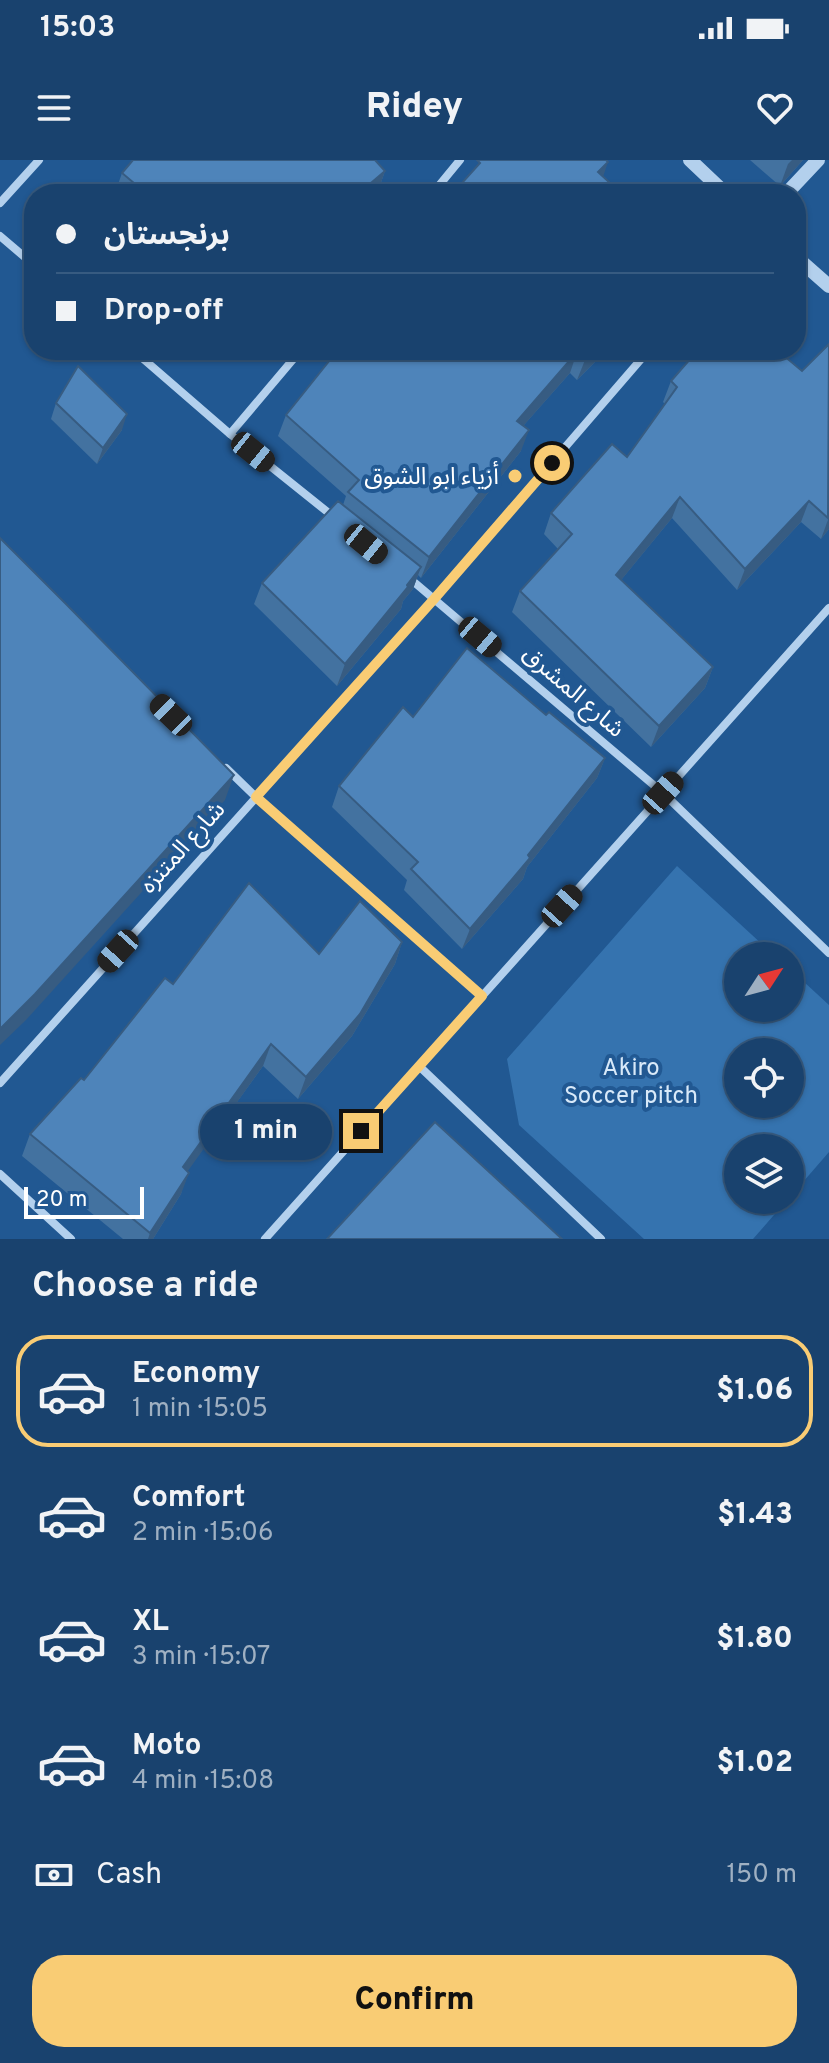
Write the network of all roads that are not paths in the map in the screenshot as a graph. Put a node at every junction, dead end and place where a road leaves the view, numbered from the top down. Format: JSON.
{"nodes":[{"id":1,"x":39,"y":160,"type":"edge"},
{"id":2,"x":460,"y":160,"type":"edge"},
{"id":3,"x":690,"y":160,"type":"edge"},
{"id":4,"x":818,"y":160,"type":"edge"},
{"id":5,"x":440,"y":184,"type":"edge"},
{"id":6,"x":715,"y":184,"type":"edge"},
{"id":7,"x":795,"y":184,"type":"edge"},
{"id":8,"x":0,"y":203,"type":"edge"},
{"id":9,"x":0,"y":236,"type":"edge"},
{"id":10,"x":24,"y":256,"type":"edge"},
{"id":11,"x":806,"y":266,"type":"edge"},
{"id":12,"x":829,"y":286,"type":"edge"},
{"id":13,"x":145,"y":360,"type":"edge"},
{"id":14,"x":293,"y":360,"type":"edge"},
{"id":15,"x":640,"y":360,"type":"edge"},
{"id":16,"x":230,"y":434,"type":"junction"},
{"id":17,"x":338,"y":521,"type":"edge"},
{"id":18,"x":399,"y":569,"type":"edge"},
{"id":19,"x":435,"y":598,"type":"junction"},
{"id":20,"x":829,"y":608,"type":"edge"},
{"id":21,"x":223,"y":765,"type":"edge"},
{"id":22,"x":663,"y":793,"type":"junction"},
{"id":23,"x":256,"y":797,"type":"junction"},
{"id":24,"x":829,"y":953,"type":"edge"},
{"id":25,"x":482,"y":996,"type":"junction"},
{"id":26,"x":419,"y":1066,"type":"junction"},
{"id":27,"x":0,"y":1083,"type":"edge"},
{"id":28,"x":0,"y":1174,"type":"edge"},
{"id":29,"x":71,"y":1239,"type":"edge"},
{"id":30,"x":265,"y":1239,"type":"edge"},
{"id":31,"x":601,"y":1239,"type":"edge"}],
"edges":[{"from":1,"to":8,"type":"street"},
{"from":2,"to":5,"type":"street"},
{"from":3,"to":6,"type":"street"},
{"from":4,"to":7,"type":"street"},
{"from":9,"to":10,"type":"street"},
{"from":11,"to":12,"type":"street"},
{"from":13,"to":16,"type":"street"},
{"from":14,"to":16,"type":"street"},
{"from":15,"to":19,"type":"street","name":"شارع المتنزه"},
{"from":16,"to":17,"type":"street"},
{"from":18,"to":19,"type":"street","name":"شارع المشرق"},
{"from":19,"to":22,"type":"street","name":"شارع المشرق"},
{"from":19,"to":23,"type":"street","name":"شارع المتنزه"},
{"from":20,"to":22,"type":"street"},
{"from":21,"to":23,"type":"street"},
{"from":22,"to":24,"type":"street","name":"شارع المشرق"},
{"from":22,"to":25,"type":"street"},
{"from":23,"to":25,"type":"street"},
{"from":23,"to":27,"type":"street","name":"شارع المتنزه"},
{"from":25,"to":26,"type":"street"},
{"from":26,"to":30,"type":"street"},
{"from":26,"to":31,"type":"street"},
{"from":28,"to":29,"type":"street"}]}
